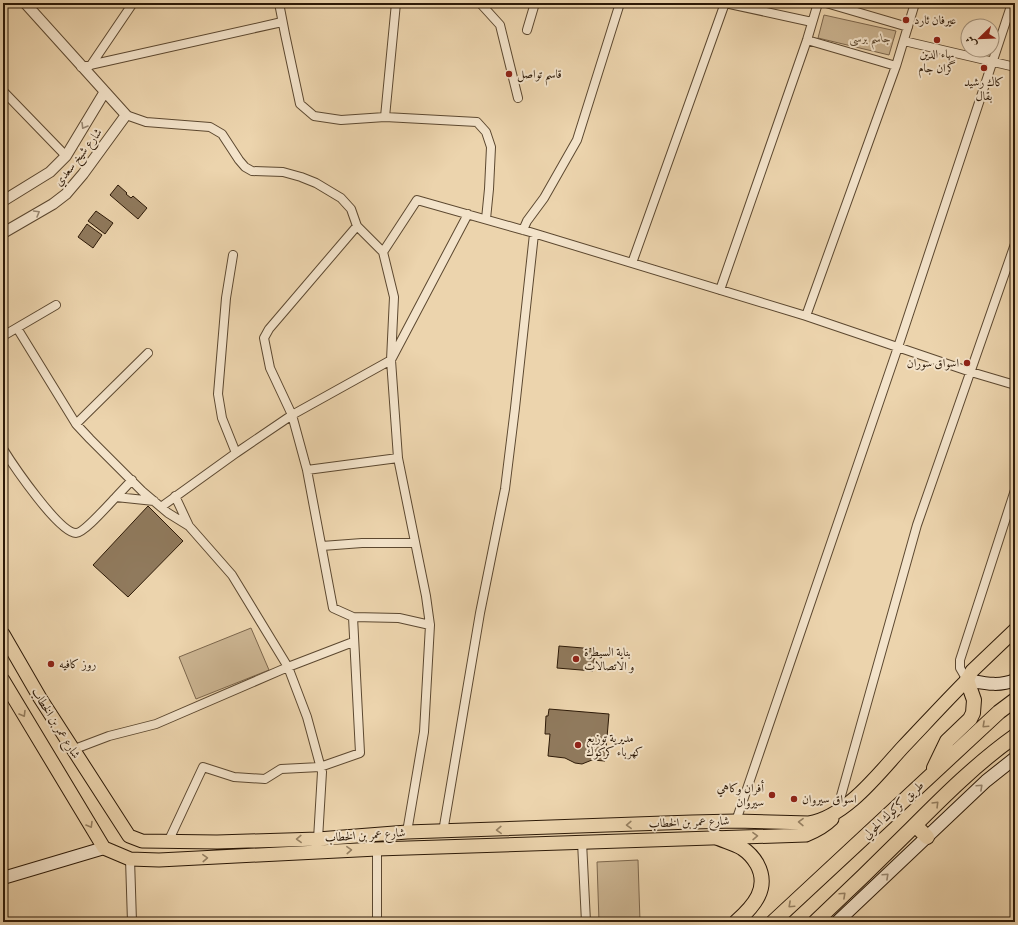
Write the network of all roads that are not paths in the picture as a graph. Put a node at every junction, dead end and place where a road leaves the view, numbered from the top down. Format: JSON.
{"nodes":[{"id":1,"x":25,"y":3,"type":"edge"},
{"id":2,"x":133,"y":3,"type":"edge"},
{"id":3,"x":279,"y":3,"type":"edge"},
{"id":4,"x":396,"y":3,"type":"edge"},
{"id":5,"x":480,"y":3,"type":"edge"},
{"id":6,"x":535,"y":3,"type":"edge"},
{"id":7,"x":620,"y":3,"type":"edge"},
{"id":8,"x":725,"y":3,"type":"edge"},
{"id":9,"x":818,"y":3,"type":"edge"},
{"id":10,"x":826,"y":3,"type":"edge"},
{"id":11,"x":916,"y":3,"type":"edge"},
{"id":12,"x":1012,"y":3,"type":"edge"},
{"id":13,"x":282,"y":22,"type":"junction"},
{"id":14,"x":812,"y":22,"type":"junction"},
{"id":15,"x":908,"y":27,"type":"junction"},
{"id":16,"x":527,"y":30,"type":"dead end"},
{"id":17,"x":807,"y":40,"type":"junction"},
{"id":18,"x":904,"y":41,"type":"junction"},
{"id":19,"x":992,"y":61,"type":"junction"},
{"id":20,"x":86,"y":66,"type":"junction"},
{"id":21,"x":896,"y":66,"type":"junction"},
{"id":22,"x":1015,"y":67,"type":"edge"},
{"id":23,"x":3,"y":91,"type":"edge"},
{"id":24,"x":104,"y":93,"type":"junction"},
{"id":25,"x":518,"y":98,"type":"dead end"},
{"id":26,"x":126,"y":115,"type":"junction"},
{"id":27,"x":385,"y":117,"type":"junction"},
{"id":28,"x":66,"y":156,"type":"junction"},
{"id":29,"x":3,"y":201,"type":"edge"},
{"id":30,"x":468,"y":214,"type":"junction"},
{"id":31,"x":486,"y":220,"type":"junction"},
{"id":32,"x":357,"y":226,"type":"junction"},
{"id":33,"x":523,"y":230,"type":"junction"},
{"id":34,"x":3,"y":232,"type":"edge"},
{"id":35,"x":534,"y":234,"type":"junction"},
{"id":36,"x":1015,"y":244,"type":"edge"},
{"id":37,"x":383,"y":252,"type":"junction"},
{"id":38,"x":233,"y":255,"type":"dead end"},
{"id":39,"x":632,"y":263,"type":"junction"},
{"id":40,"x":720,"y":290,"type":"junction"},
{"id":41,"x":56,"y":305,"type":"dead end"},
{"id":42,"x":806,"y":316,"type":"junction"},
{"id":43,"x":16,"y":328,"type":"junction"},
{"id":44,"x":3,"y":336,"type":"edge"},
{"id":45,"x":898,"y":346,"type":"junction"},
{"id":46,"x":148,"y":354,"type":"dead end"},
{"id":47,"x":391,"y":360,"type":"junction"},
{"id":48,"x":971,"y":372,"type":"junction"},
{"id":49,"x":1015,"y":385,"type":"edge"},
{"id":50,"x":292,"y":415,"type":"junction"},
{"id":51,"x":76,"y":424,"type":"junction"},
{"id":52,"x":3,"y":449,"type":"edge"},
{"id":53,"x":236,"y":454,"type":"junction"},
{"id":54,"x":398,"y":458,"type":"junction"},
{"id":55,"x":307,"y":470,"type":"junction"},
{"id":56,"x":132,"y":480,"type":"junction"},
{"id":57,"x":1015,"y":490,"type":"edge"},
{"id":58,"x":176,"y":496,"type":"junction"},
{"id":59,"x":116,"y":497,"type":"junction"},
{"id":60,"x":154,"y":501,"type":"junction"},
{"id":61,"x":161,"y":507,"type":"junction"},
{"id":62,"x":189,"y":526,"type":"junction"},
{"id":63,"x":415,"y":543,"type":"junction"},
{"id":64,"x":322,"y":546,"type":"junction"},
{"id":65,"x":353,"y":617,"type":"junction"},
{"id":66,"x":430,"y":625,"type":"junction"},
{"id":67,"x":1015,"y":630,"type":"edge"},
{"id":68,"x":4,"y":639,"type":"edge"},
{"id":69,"x":1015,"y":641,"type":"edge"},
{"id":70,"x":353,"y":642,"type":"junction"},
{"id":71,"x":288,"y":667,"type":"junction"},
{"id":72,"x":3,"y":680,"type":"edge"},
{"id":73,"x":966,"y":680,"type":"junction"},
{"id":74,"x":1015,"y":680,"type":"edge"},
{"id":75,"x":1015,"y":700,"type":"edge"},
{"id":76,"x":1015,"y":736,"type":"edge"},
{"id":77,"x":72,"y":750,"type":"junction"},
{"id":78,"x":1015,"y":758,"type":"edge"},
{"id":79,"x":320,"y":766,"type":"junction"},
{"id":80,"x":932,"y":774,"type":"junction"},
{"id":81,"x":837,"y":810,"type":"junction"},
{"id":82,"x":736,"y":821,"type":"junction"},
{"id":83,"x":692,"y":822,"type":"junction"},
{"id":84,"x":915,"y":825,"type":"junction"},
{"id":85,"x":407,"y":832,"type":"junction"},
{"id":86,"x":443,"y":832,"type":"junction"},
{"id":87,"x":716,"y":837,"type":"junction"},
{"id":88,"x":927,"y":837,"type":"junction"},
{"id":89,"x":693,"y":838,"type":"junction"},
{"id":90,"x":318,"y":839,"type":"junction"},
{"id":91,"x":168,"y":842,"type":"junction"},
{"id":92,"x":582,"y":842,"type":"junction"},
{"id":93,"x":104,"y":848,"type":"junction"},
{"id":94,"x":377,"y":849,"type":"junction"},
{"id":95,"x":130,"y":859,"type":"junction"},
{"id":96,"x":4,"y":875,"type":"edge"},
{"id":97,"x":132,"y":922,"type":"edge"},
{"id":98,"x":377,"y":922,"type":"edge"},
{"id":99,"x":586,"y":922,"type":"edge"},
{"id":100,"x":736,"y":922,"type":"edge"},
{"id":101,"x":773,"y":922,"type":"edge"},
{"id":102,"x":815,"y":922,"type":"edge"},
{"id":103,"x":837,"y":922,"type":"edge"}],
"edges":[{"from":1,"to":20,"type":"street"},
{"from":2,"to":20,"type":"street"},
{"from":3,"to":13,"type":"street"},
{"from":4,"to":27,"type":"street"},
{"from":5,"to":25,"type":"street"},
{"from":6,"to":16,"type":"street"},
{"from":7,"to":33,"type":"street"},
{"from":8,"to":14,"type":"street"},
{"from":8,"to":39,"type":"street"},
{"from":9,"to":14,"type":"street"},
{"from":10,"to":15,"type":"street"},
{"from":11,"to":15,"type":"street"},
{"from":12,"to":19,"type":"street"},
{"from":13,"to":20,"type":"street"},
{"from":13,"to":27,"type":"street"},
{"from":14,"to":17,"type":"street"},
{"from":15,"to":18,"type":"street"},
{"from":17,"to":21,"type":"street"},
{"from":17,"to":40,"type":"street"},
{"from":18,"to":19,"type":"street"},
{"from":18,"to":21,"type":"street"},
{"from":19,"to":22,"type":"street"},
{"from":19,"to":45,"type":"street"},
{"from":20,"to":24,"type":"street"},
{"from":21,"to":42,"type":"street"},
{"from":23,"to":28,"type":"street"},
{"from":24,"to":26,"type":"street"},
{"from":24,"to":28,"type":"street","name":"شارع شيخ سعدي","one_way":true},
{"from":26,"to":32,"type":"street"},
{"from":34,"to":26,"type":"street","name":"شارع شيخ سعدي","one_way":true},
{"from":27,"to":31,"type":"street"},
{"from":28,"to":29,"type":"street","name":"شارع شيخ سعدي"},
{"from":30,"to":31,"type":"street"},
{"from":30,"to":37,"type":"street"},
{"from":30,"to":47,"type":"street"},
{"from":31,"to":33,"type":"street"},
{"from":32,"to":37,"type":"street"},
{"from":32,"to":50,"type":"street"},
{"from":33,"to":35,"type":"street"},
{"from":35,"to":39,"type":"street"},
{"from":35,"to":86,"type":"street"},
{"from":36,"to":48,"type":"street"},
{"from":37,"to":47,"type":"street"},
{"from":38,"to":53,"type":"street"},
{"from":39,"to":40,"type":"street"},
{"from":40,"to":42,"type":"street"},
{"from":41,"to":43,"type":"street"},
{"from":42,"to":45,"type":"street"},
{"from":43,"to":44,"type":"street"},
{"from":43,"to":51,"type":"street"},
{"from":45,"to":48,"type":"street"},
{"from":45,"to":82,"type":"street"},
{"from":46,"to":51,"type":"street"},
{"from":47,"to":50,"type":"street"},
{"from":47,"to":54,"type":"street"},
{"from":48,"to":49,"type":"street"},
{"from":48,"to":81,"type":"street"},
{"from":50,"to":53,"type":"street"},
{"from":50,"to":55,"type":"street"},
{"from":51,"to":56,"type":"street"},
{"from":52,"to":59,"type":"street"},
{"from":53,"to":58,"type":"street"},
{"from":54,"to":55,"type":"street"},
{"from":54,"to":63,"type":"street"},
{"from":55,"to":64,"type":"street"},
{"from":56,"to":59,"type":"street"},
{"from":56,"to":60,"type":"street"},
{"from":57,"to":73,"type":"street"},
{"from":58,"to":61,"type":"street"},
{"from":58,"to":62,"type":"street"},
{"from":59,"to":60,"type":"street"},
{"from":60,"to":61,"type":"street"},
{"from":61,"to":62,"type":"street"},
{"from":62,"to":71,"type":"street"},
{"from":63,"to":64,"type":"street"},
{"from":63,"to":66,"type":"street"},
{"from":64,"to":65,"type":"street"},
{"from":65,"to":66,"type":"street"},
{"from":65,"to":70,"type":"street"},
{"from":66,"to":85,"type":"street"},
{"from":67,"to":73,"type":"main road"},
{"from":68,"to":77,"type":"main road","name":"شارع عمر بن الخطاب"},
{"from":69,"to":73,"type":"main road"},
{"from":70,"to":71,"type":"street"},
{"from":70,"to":79,"type":"street"},
{"from":71,"to":77,"type":"street"},
{"from":71,"to":79,"type":"street"},
{"from":72,"to":93,"type":"main road","name":"شارع عمر بن الخطاب","one_way":true},
{"from":73,"to":74,"type":"main road"},
{"from":73,"to":80,"type":"highway"},
{"from":73,"to":81,"type":"main road"},
{"from":75,"to":80,"type":"highway","name":"طريق كركوك الحولي","one_way":true},
{"from":84,"to":76,"type":"highway","name":"طريق كركوك الحولي","one_way":true},
{"from":77,"to":91,"type":"main road","name":"شارع عمر بن الخطاب"},
{"from":88,"to":78,"type":"main road","one_way":true},
{"from":79,"to":90,"type":"street"},
{"from":79,"to":91,"type":"street"},
{"from":80,"to":101,"type":"highway","name":"طريق كركوك الحولي","one_way":true},
{"from":81,"to":82,"type":"main road","name":"شارع عمر بن الخطاب","one_way":true},
{"from":87,"to":81,"type":"main road","name":"شارع عمر بن الخطاب","one_way":true},
{"from":82,"to":83,"type":"main road","name":"شارع عمر بن الخطاب"},
{"from":83,"to":86,"type":"main road","name":"شارع عمر بن الخطاب","one_way":true},
{"from":83,"to":89,"type":"main road"},
{"from":84,"to":88,"type":"highway"},
{"from":102,"to":84,"type":"highway","name":"طريق كركوك الحولي","one_way":true},
{"from":85,"to":86,"type":"main road","name":"شارع عمر بن الخطاب"},
{"from":85,"to":90,"type":"main road","name":"شارع عمر بن الخطاب"},
{"from":87,"to":89,"type":"main road","name":"شارع عمر بن الخطاب"},
{"from":87,"to":100,"type":"highway"},
{"from":103,"to":88,"type":"main road","one_way":true},
{"from":89,"to":92,"type":"main road","name":"شارع عمر بن الخطاب"},
{"from":90,"to":91,"type":"main road","name":"شارع عمر بن الخطاب","one_way":true},
{"from":92,"to":94,"type":"main road","name":"شارع عمر بن الخطاب"},
{"from":92,"to":99,"type":"street"},
{"from":93,"to":95,"type":"main road","name":"شارع عمر بن الخطاب"},
{"from":93,"to":96,"type":"main road"},
{"from":95,"to":94,"type":"main road","name":"شارع عمر بن الخطاب","one_way":true},
{"from":94,"to":98,"type":"street"},
{"from":95,"to":97,"type":"street"}]}
